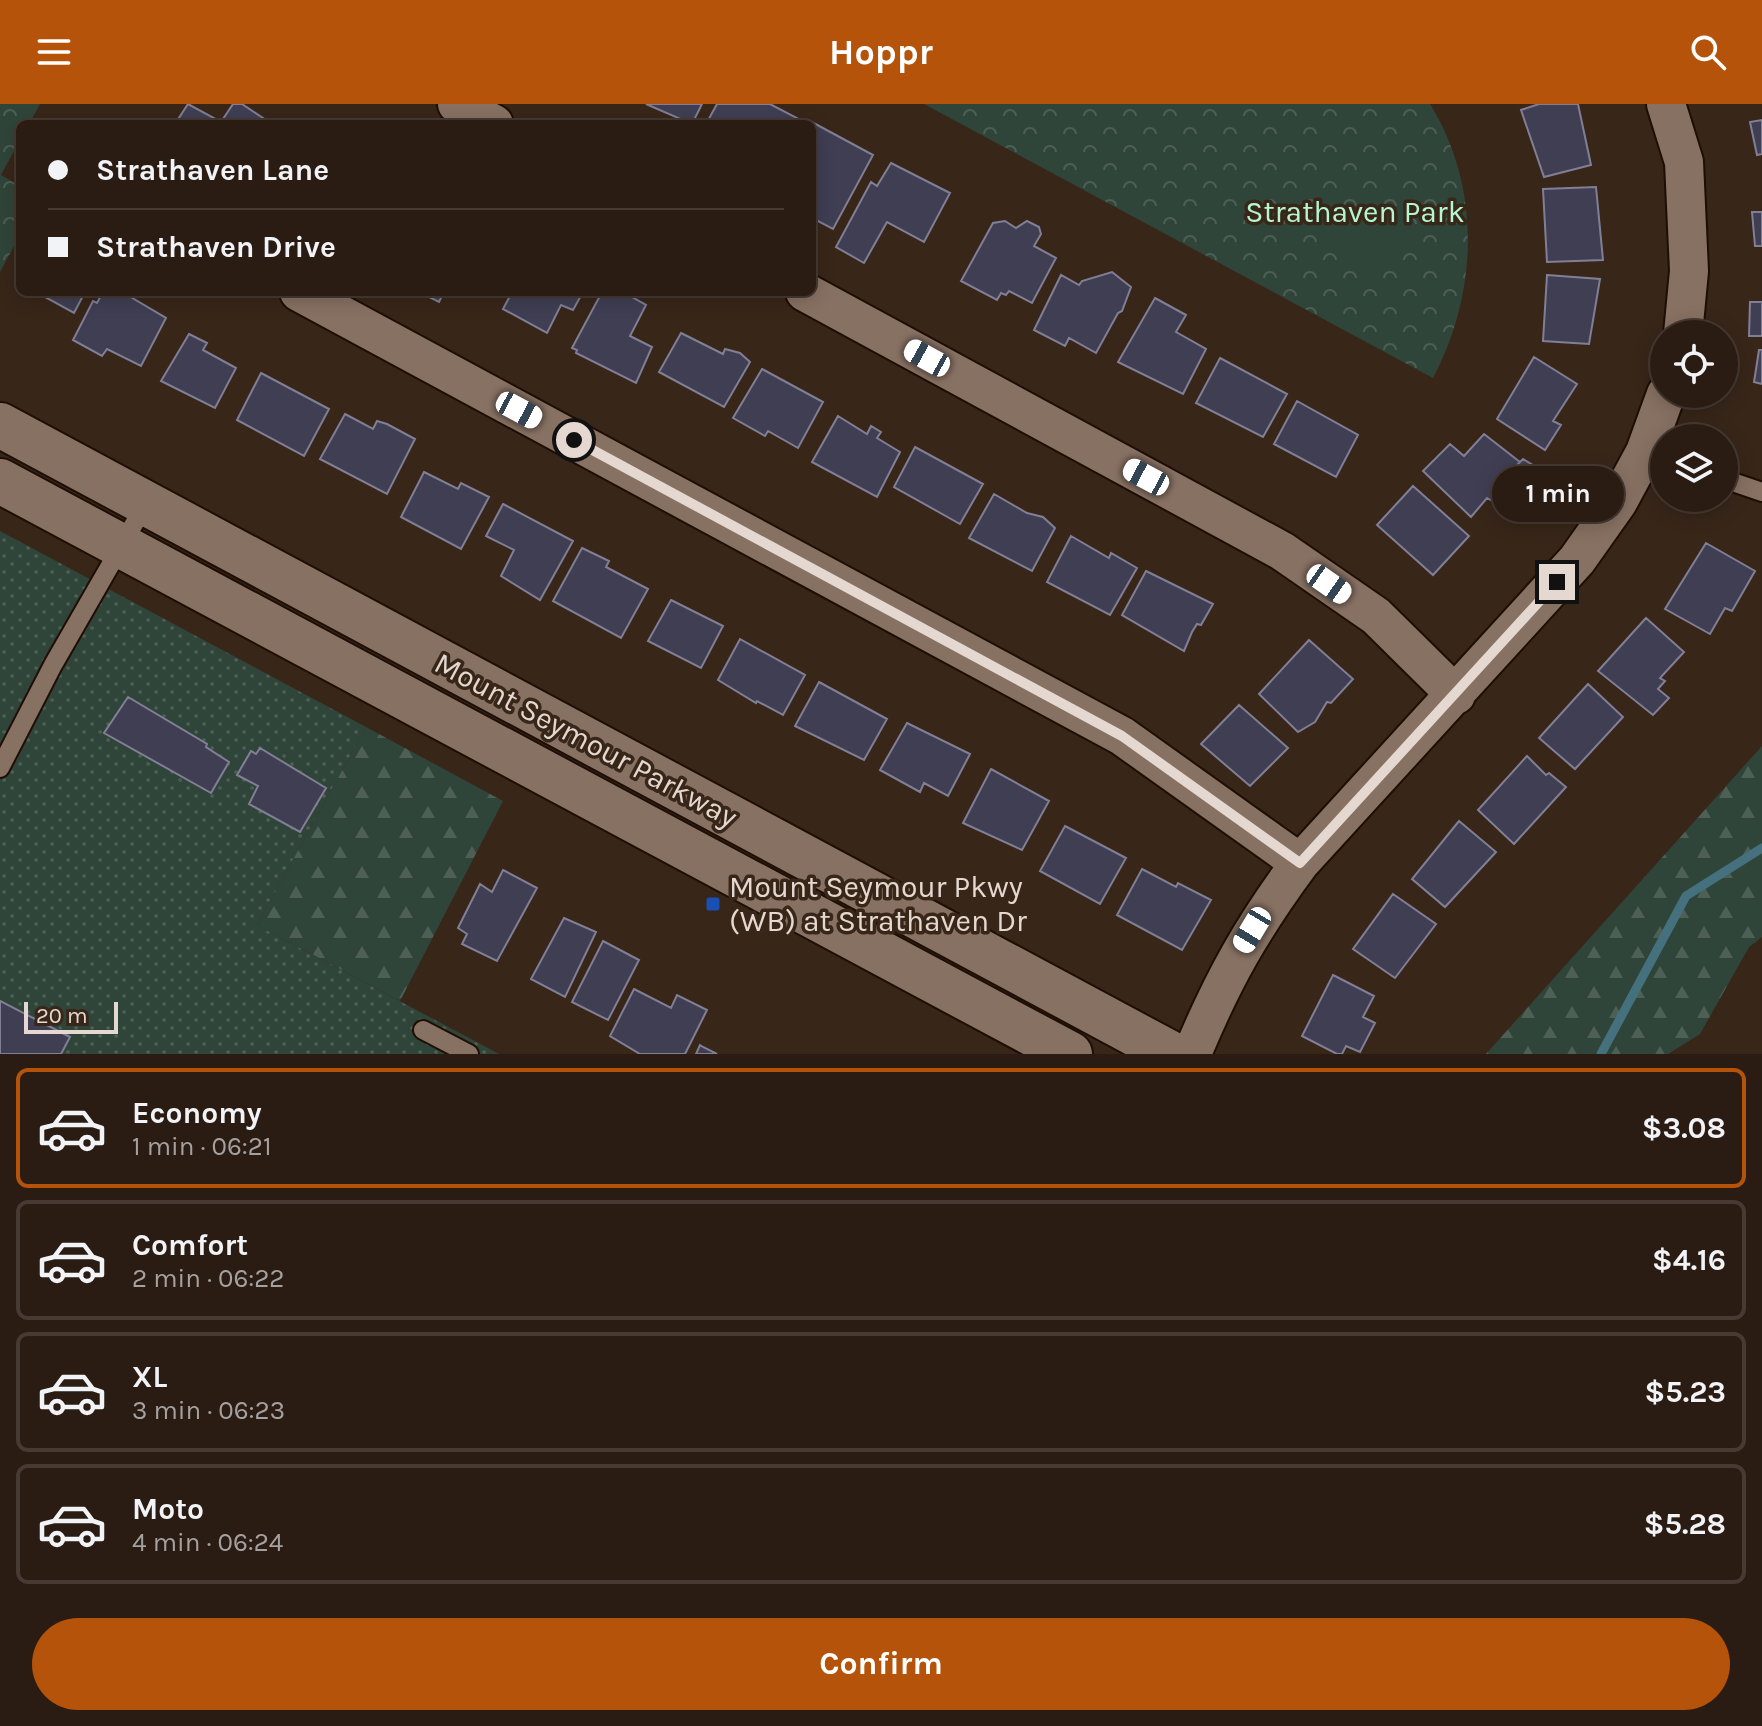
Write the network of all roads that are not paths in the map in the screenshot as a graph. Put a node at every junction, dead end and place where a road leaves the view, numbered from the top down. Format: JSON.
{"nodes":[{"id":1,"x":457,"y":104,"type":"edge"},
{"id":2,"x":1666,"y":104,"type":"edge"},
{"id":3,"x":487,"y":120,"type":"edge"},
{"id":4,"x":306,"y":296,"type":"edge"},
{"id":5,"x":812,"y":296,"type":"edge"},
{"id":6,"x":1684,"y":320,"type":"edge"},
{"id":7,"x":0,"y":425,"type":"edge"},
{"id":8,"x":1650,"y":461,"type":"edge"},
{"id":9,"x":0,"y":481,"type":"edge"},
{"id":10,"x":1738,"y":484,"type":"edge"},
{"id":11,"x":1762,"y":492,"type":"edge"},
{"id":12,"x":146,"y":503,"type":"junction"},
{"id":13,"x":122,"y":544,"type":"junction"},
{"id":14,"x":1456,"y":695,"type":"junction"},
{"id":15,"x":0,"y":768,"type":"edge"},
{"id":16,"x":1300,"y":863,"type":"junction"},
{"id":17,"x":423,"y":1030,"type":"dead end"},
{"id":18,"x":469,"y":1054,"type":"edge"},
{"id":19,"x":1070,"y":1054,"type":"edge"},
{"id":20,"x":1172,"y":1054,"type":"edge"},
{"id":21,"x":1192,"y":1054,"type":"edge"}],
"edges":[{"from":1,"to":3,"type":"street"},
{"from":2,"to":6,"type":"street"},
{"from":4,"to":16,"type":"street"},
{"from":5,"to":14,"type":"street"},
{"from":7,"to":12,"type":"main road","name":"Mount Seymour Parkway"},
{"from":8,"to":14,"type":"street"},
{"from":9,"to":13,"type":"main road","name":"Mount Seymour Parkway"},
{"from":10,"to":11,"type":"lane"},
{"from":12,"to":13,"type":"lane"},
{"from":12,"to":20,"type":"main road","name":"Mount Seymour Parkway"},
{"from":13,"to":15,"type":"lane"},
{"from":13,"to":19,"type":"main road","name":"Mount Seymour Parkway"},
{"from":14,"to":16,"type":"street"},
{"from":16,"to":21,"type":"street"},
{"from":17,"to":18,"type":"lane"}]}
